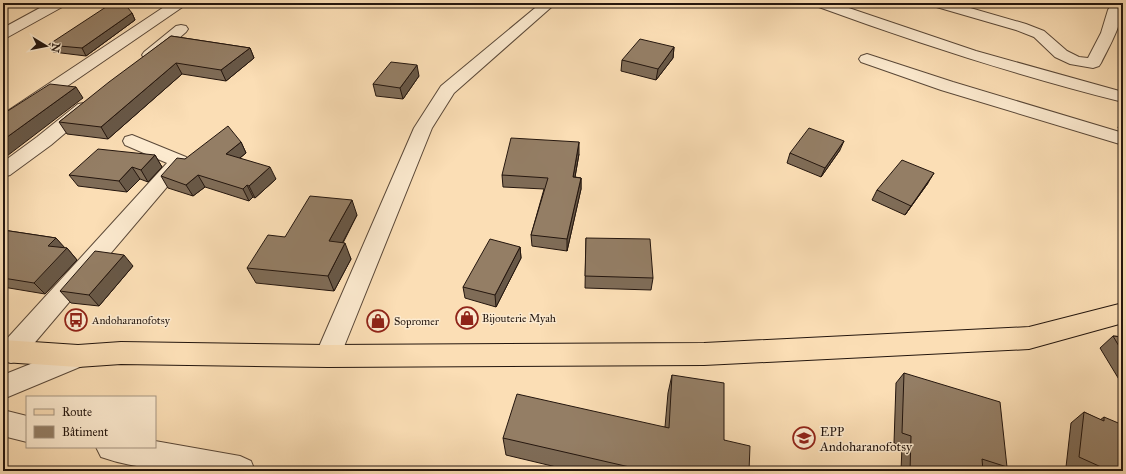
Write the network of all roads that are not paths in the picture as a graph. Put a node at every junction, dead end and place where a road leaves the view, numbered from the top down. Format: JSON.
{"nodes":[{"id":1,"x":59,"y":3,"type":"edge"},
{"id":2,"x":179,"y":3,"type":"edge"},
{"id":3,"x":549,"y":3,"type":"edge"},
{"id":4,"x":821,"y":3,"type":"edge"},
{"id":5,"x":938,"y":3,"type":"edge"},
{"id":6,"x":1119,"y":3,"type":"edge"},
{"id":7,"x":181,"y":29,"type":"dead end"},
{"id":8,"x":3,"y":34,"type":"edge"},
{"id":9,"x":867,"y":59,"type":"dead end"},
{"id":10,"x":140,"y":63,"type":"edge"},
{"id":11,"x":98,"y":97,"type":"edge"},
{"id":12,"x":1123,"y":97,"type":"edge"},
{"id":13,"x":3,"y":122,"type":"edge"},
{"id":14,"x":1123,"y":139,"type":"edge"},
{"id":15,"x":132,"y":141,"type":"dead end"},
{"id":16,"x":3,"y":171,"type":"edge"},
{"id":17,"x":1123,"y":313,"type":"edge"},
{"id":18,"x":7,"y":351,"type":"edge"},
{"id":19,"x":78,"y":356,"type":"junction"},
{"id":20,"x":328,"y":356,"type":"junction"},
{"id":21,"x":3,"y":387,"type":"edge"},
{"id":22,"x":3,"y":423,"type":"edge"},
{"id":23,"x":26,"y":428,"type":"edge"},
{"id":24,"x":116,"y":448,"type":"edge"},
{"id":25,"x":240,"y":471,"type":"edge"}],
"edges":[{"from":1,"to":8,"type":"street"},
{"from":2,"to":13,"type":"street"},
{"from":3,"to":20,"type":"street"},
{"from":4,"to":12,"type":"street"},
{"from":5,"to":6,"type":"street"},
{"from":7,"to":10,"type":"street"},
{"from":9,"to":14,"type":"street"},
{"from":11,"to":16,"type":"street"},
{"from":15,"to":18,"type":"street"},
{"from":17,"to":20,"type":"main road"},
{"from":18,"to":19,"type":"main road"},
{"from":19,"to":20,"type":"main road"},
{"from":19,"to":21,"type":"street"},
{"from":22,"to":23,"type":"street"},
{"from":24,"to":25,"type":"street"}]}
